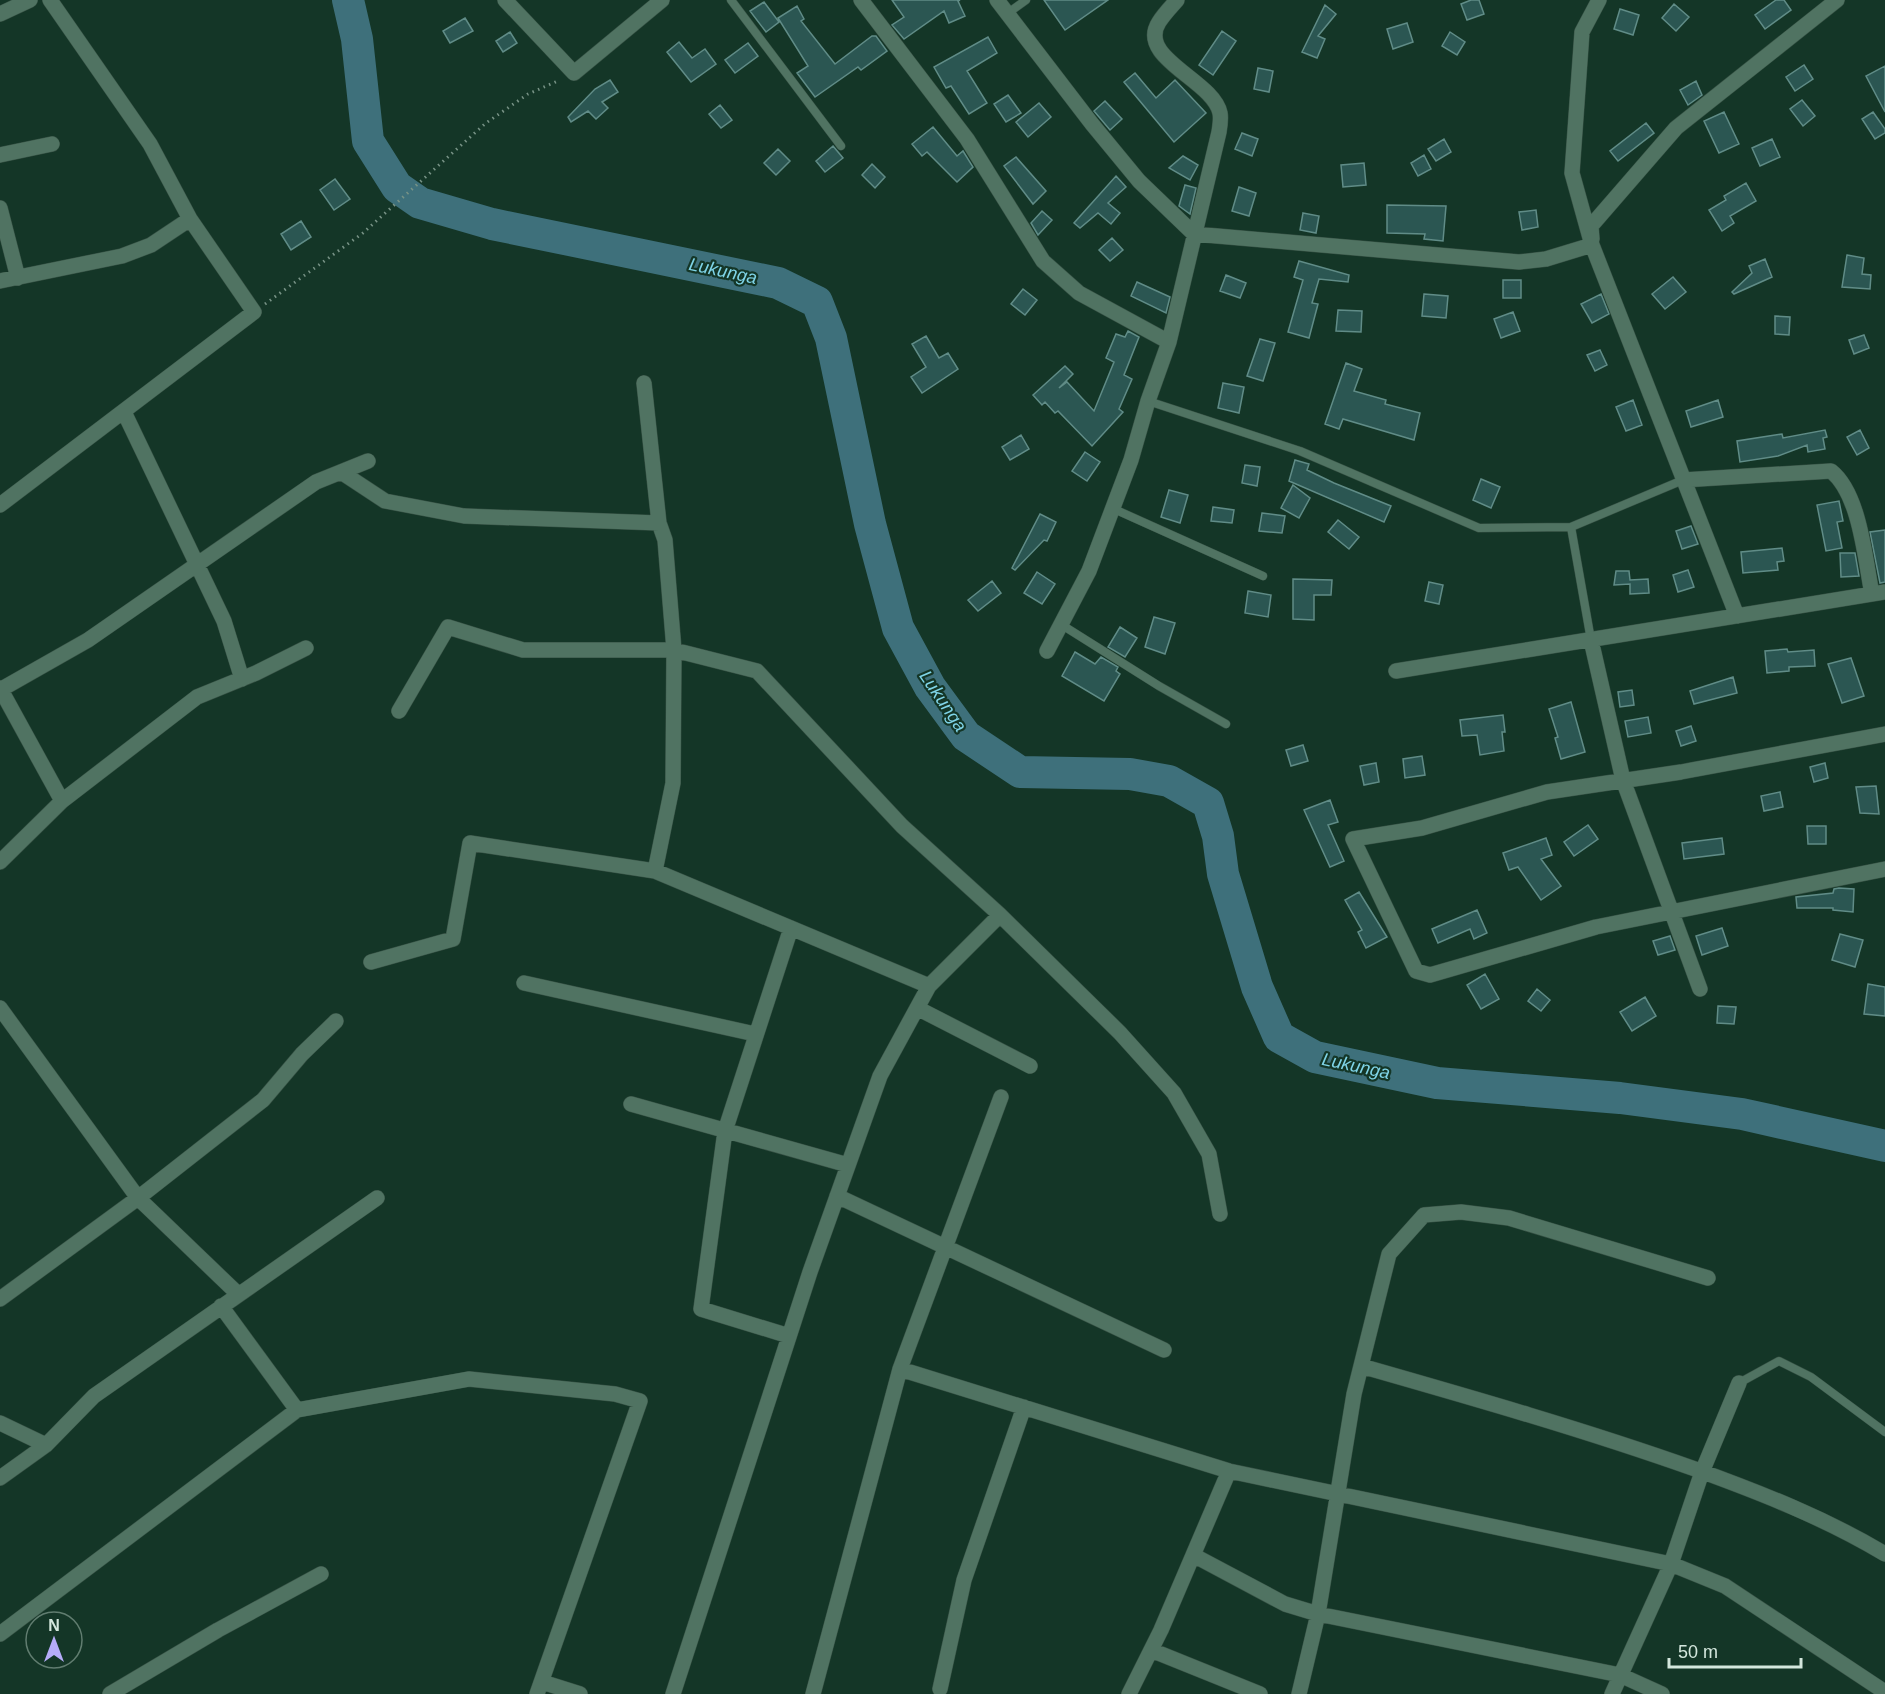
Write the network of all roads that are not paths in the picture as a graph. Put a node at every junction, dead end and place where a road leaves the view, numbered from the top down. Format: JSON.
{"nodes":[{"id":1,"x":30,"y":0,"type":"edge"},
{"id":2,"x":50,"y":0,"type":"edge"},
{"id":3,"x":505,"y":0,"type":"edge"},
{"id":4,"x":662,"y":0,"type":"edge"},
{"id":5,"x":731,"y":0,"type":"edge"},
{"id":6,"x":861,"y":0,"type":"edge"},
{"id":7,"x":997,"y":0,"type":"edge"},
{"id":8,"x":1026,"y":0,"type":"edge"},
{"id":9,"x":1177,"y":0,"type":"edge"},
{"id":10,"x":1599,"y":0,"type":"edge"},
{"id":11,"x":1837,"y":0,"type":"edge"},
{"id":12,"x":1008,"y":13,"type":"junction"},
{"id":13,"x":0,"y":14,"type":"edge"},
{"id":14,"x":52,"y":144,"type":"dead end"},
{"id":15,"x":841,"y":146,"type":"dead end"},
{"id":16,"x":0,"y":155,"type":"edge"},
{"id":17,"x":0,"y":208,"type":"edge"},
{"id":18,"x":190,"y":219,"type":"junction"},
{"id":19,"x":1194,"y":234,"type":"junction"},
{"id":20,"x":1592,"y":245,"type":"junction"},
{"id":21,"x":18,"y":278,"type":"junction"},
{"id":22,"x":0,"y":281,"type":"edge"},
{"id":23,"x":1169,"y":342,"type":"junction"},
{"id":24,"x":644,"y":383,"type":"dead end"},
{"id":25,"x":1148,"y":401,"type":"junction"},
{"id":26,"x":124,"y":412,"type":"junction"},
{"id":27,"x":368,"y":460,"type":"dead end"},
{"id":28,"x":341,"y":472,"type":"junction"},
{"id":29,"x":1683,"y":480,"type":"junction"},
{"id":30,"x":0,"y":505,"type":"edge"},
{"id":31,"x":1114,"y":509,"type":"junction"},
{"id":32,"x":658,"y":523,"type":"junction"},
{"id":33,"x":1571,"y":527,"type":"junction"},
{"id":34,"x":198,"y":565,"type":"junction"},
{"id":35,"x":1263,"y":576,"type":"dead end"},
{"id":36,"x":1879,"y":593,"type":"edge"},
{"id":37,"x":1737,"y":616,"type":"junction"},
{"id":38,"x":1062,"y":625,"type":"junction"},
{"id":39,"x":1591,"y":640,"type":"junction"},
{"id":40,"x":306,"y":648,"type":"dead end"},
{"id":41,"x":674,"y":650,"type":"junction"},
{"id":42,"x":1047,"y":651,"type":"dead end"},
{"id":43,"x":1396,"y":671,"type":"dead end"},
{"id":44,"x":242,"y":679,"type":"junction"},
{"id":45,"x":0,"y":689,"type":"edge"},
{"id":46,"x":399,"y":711,"type":"dead end"},
{"id":47,"x":1226,"y":724,"type":"dead end"},
{"id":48,"x":1885,"y":734,"type":"edge"},
{"id":49,"x":1623,"y":780,"type":"junction"},
{"id":50,"x":62,"y":801,"type":"junction"},
{"id":51,"x":0,"y":862,"type":"edge"},
{"id":52,"x":1885,"y":869,"type":"edge"},
{"id":53,"x":655,"y":871,"type":"junction"},
{"id":54,"x":1673,"y":912,"type":"junction"},
{"id":55,"x":1000,"y":915,"type":"junction"},
{"id":56,"x":791,"y":928,"type":"junction"},
{"id":57,"x":371,"y":962,"type":"dead end"},
{"id":58,"x":524,"y":983,"type":"dead end"},
{"id":59,"x":929,"y":986,"type":"junction"},
{"id":60,"x":1700,"y":989,"type":"dead end"},
{"id":61,"x":917,"y":1008,"type":"junction"},
{"id":62,"x":1,"y":1011,"type":"edge"},
{"id":63,"x":336,"y":1021,"type":"dead end"},
{"id":64,"x":755,"y":1034,"type":"junction"},
{"id":65,"x":1030,"y":1066,"type":"dead end"},
{"id":66,"x":1001,"y":1096,"type":"dead end"},
{"id":67,"x":631,"y":1104,"type":"dead end"},
{"id":68,"x":725,"y":1131,"type":"junction"},
{"id":69,"x":848,"y":1165,"type":"junction"},
{"id":70,"x":837,"y":1196,"type":"junction"},
{"id":71,"x":138,"y":1198,"type":"junction"},
{"id":72,"x":377,"y":1198,"type":"dead end"},
{"id":73,"x":1220,"y":1214,"type":"dead end"},
{"id":74,"x":945,"y":1248,"type":"junction"},
{"id":75,"x":1708,"y":1278,"type":"dead end"},
{"id":76,"x":238,"y":1294,"type":"junction"},
{"id":77,"x":0,"y":1299,"type":"edge"},
{"id":78,"x":221,"y":1306,"type":"junction"},
{"id":79,"x":789,"y":1336,"type":"junction"},
{"id":80,"x":1164,"y":1350,"type":"dead end"},
{"id":81,"x":1361,"y":1366,"type":"junction"},
{"id":82,"x":900,"y":1369,"type":"junction"},
{"id":83,"x":1739,"y":1383,"type":"joint"},
{"id":84,"x":1024,"y":1407,"type":"junction"},
{"id":85,"x":297,"y":1410,"type":"junction"},
{"id":86,"x":0,"y":1423,"type":"edge"},
{"id":87,"x":1885,"y":1432,"type":"edge"},
{"id":88,"x":46,"y":1445,"type":"junction"},
{"id":89,"x":1230,"y":1471,"type":"junction"},
{"id":90,"x":1702,"y":1472,"type":"junction"},
{"id":91,"x":0,"y":1478,"type":"edge"},
{"id":92,"x":1337,"y":1493,"type":"junction"},
{"id":93,"x":1885,"y":1554,"type":"edge"},
{"id":94,"x":1193,"y":1555,"type":"junction"},
{"id":95,"x":1671,"y":1564,"type":"junction"},
{"id":96,"x":321,"y":1574,"type":"dead end"},
{"id":97,"x":1318,"y":1614,"type":"junction"},
{"id":98,"x":0,"y":1634,"type":"edge"},
{"id":99,"x":1151,"y":1650,"type":"junction"},
{"id":100,"x":1620,"y":1675,"type":"junction"},
{"id":101,"x":539,"y":1688,"type":"edge"},
{"id":102,"x":940,"y":1689,"type":"dead end"},
{"id":103,"x":1885,"y":1692,"type":"edge"},
{"id":104,"x":110,"y":1694,"type":"edge"},
{"id":105,"x":580,"y":1694,"type":"edge"},
{"id":106,"x":673,"y":1694,"type":"edge"},
{"id":107,"x":813,"y":1694,"type":"edge"},
{"id":108,"x":1129,"y":1694,"type":"edge"},
{"id":109,"x":1260,"y":1694,"type":"edge"},
{"id":110,"x":1299,"y":1694,"type":"edge"},
{"id":111,"x":1612,"y":1694,"type":"edge"},
{"id":112,"x":1662,"y":1694,"type":"edge"}],
"edges":[{"from":1,"to":13,"type":"street"},
{"from":2,"to":18,"type":"street"},
{"from":3,"to":4,"type":"street"},
{"from":5,"to":15,"type":"lane"},
{"from":6,"to":23,"type":"street"},
{"from":7,"to":12,"type":"street"},
{"from":8,"to":12,"type":"lane"},
{"from":9,"to":19,"type":"street"},
{"from":10,"to":20,"type":"street"},
{"from":11,"to":20,"type":"street"},
{"from":12,"to":19,"type":"street"},
{"from":14,"to":16,"type":"street"},
{"from":17,"to":21,"type":"street"},
{"from":18,"to":21,"type":"street"},
{"from":18,"to":26,"type":"street"},
{"from":19,"to":20,"type":"street"},
{"from":19,"to":23,"type":"street"},
{"from":20,"to":29,"type":"street"},
{"from":21,"to":22,"type":"street"},
{"from":23,"to":25,"type":"street"},
{"from":24,"to":32,"type":"street"},
{"from":25,"to":31,"type":"street"},
{"from":25,"to":33,"type":"lane"},
{"from":26,"to":30,"type":"street"},
{"from":26,"to":34,"type":"street"},
{"from":27,"to":28,"type":"street"},
{"from":28,"to":32,"type":"street"},
{"from":28,"to":34,"type":"street"},
{"from":29,"to":33,"type":"lane"},
{"from":29,"to":36,"type":"street"},
{"from":29,"to":37,"type":"street"},
{"from":31,"to":35,"type":"lane"},
{"from":31,"to":38,"type":"street"},
{"from":32,"to":41,"type":"street"},
{"from":33,"to":39,"type":"lane"},
{"from":34,"to":44,"type":"street"},
{"from":34,"to":45,"type":"street"},
{"from":36,"to":37,"type":"street"},
{"from":37,"to":39,"type":"street"},
{"from":38,"to":42,"type":"street"},
{"from":38,"to":47,"type":"lane"},
{"from":39,"to":43,"type":"street"},
{"from":39,"to":49,"type":"street"},
{"from":40,"to":44,"type":"street"},
{"from":41,"to":46,"type":"street"},
{"from":41,"to":53,"type":"street"},
{"from":41,"to":55,"type":"street"},
{"from":44,"to":50,"type":"street"},
{"from":45,"to":50,"type":"street"},
{"from":48,"to":49,"type":"street"},
{"from":49,"to":54,"type":"street"},
{"from":49,"to":54,"type":"street"},
{"from":50,"to":51,"type":"street"},
{"from":52,"to":54,"type":"street"},
{"from":53,"to":56,"type":"street"},
{"from":53,"to":57,"type":"street"},
{"from":54,"to":60,"type":"street"},
{"from":55,"to":59,"type":"street"},
{"from":55,"to":73,"type":"street"},
{"from":56,"to":59,"type":"street"},
{"from":56,"to":64,"type":"street"},
{"from":58,"to":64,"type":"street"},
{"from":59,"to":61,"type":"street"},
{"from":61,"to":65,"type":"street"},
{"from":61,"to":69,"type":"street"},
{"from":62,"to":71,"type":"street"},
{"from":63,"to":71,"type":"street"},
{"from":64,"to":68,"type":"street"},
{"from":66,"to":74,"type":"street"},
{"from":67,"to":68,"type":"street"},
{"from":68,"to":69,"type":"street"},
{"from":68,"to":79,"type":"street"},
{"from":69,"to":70,"type":"street"},
{"from":70,"to":74,"type":"street"},
{"from":70,"to":79,"type":"street"},
{"from":71,"to":76,"type":"street"},
{"from":71,"to":77,"type":"street"},
{"from":72,"to":76,"type":"street"},
{"from":74,"to":80,"type":"street"},
{"from":74,"to":82,"type":"street"},
{"from":75,"to":81,"type":"street"},
{"from":76,"to":78,"type":"street"},
{"from":78,"to":85,"type":"street"},
{"from":78,"to":88,"type":"street"},
{"from":79,"to":106,"type":"street"},
{"from":81,"to":90,"type":"street"},
{"from":81,"to":92,"type":"street"},
{"from":82,"to":84,"type":"street"},
{"from":82,"to":107,"type":"street"},
{"from":83,"to":87,"type":"lane"},
{"from":83,"to":90,"type":"street"},
{"from":84,"to":89,"type":"street"},
{"from":84,"to":102,"type":"street"},
{"from":85,"to":98,"type":"street"},
{"from":85,"to":101,"type":"street"},
{"from":86,"to":88,"type":"street"},
{"from":88,"to":91,"type":"street"},
{"from":89,"to":92,"type":"street"},
{"from":89,"to":94,"type":"street"},
{"from":90,"to":93,"type":"street"},
{"from":90,"to":95,"type":"street"},
{"from":92,"to":95,"type":"street"},
{"from":92,"to":97,"type":"street"},
{"from":94,"to":97,"type":"street"},
{"from":94,"to":99,"type":"street"},
{"from":95,"to":100,"type":"street"},
{"from":95,"to":103,"type":"street"},
{"from":96,"to":104,"type":"street"},
{"from":97,"to":100,"type":"street"},
{"from":97,"to":110,"type":"street"},
{"from":99,"to":108,"type":"street"},
{"from":99,"to":109,"type":"street"},
{"from":100,"to":111,"type":"street"},
{"from":100,"to":112,"type":"street"},
{"from":101,"to":105,"type":"street"}]}
